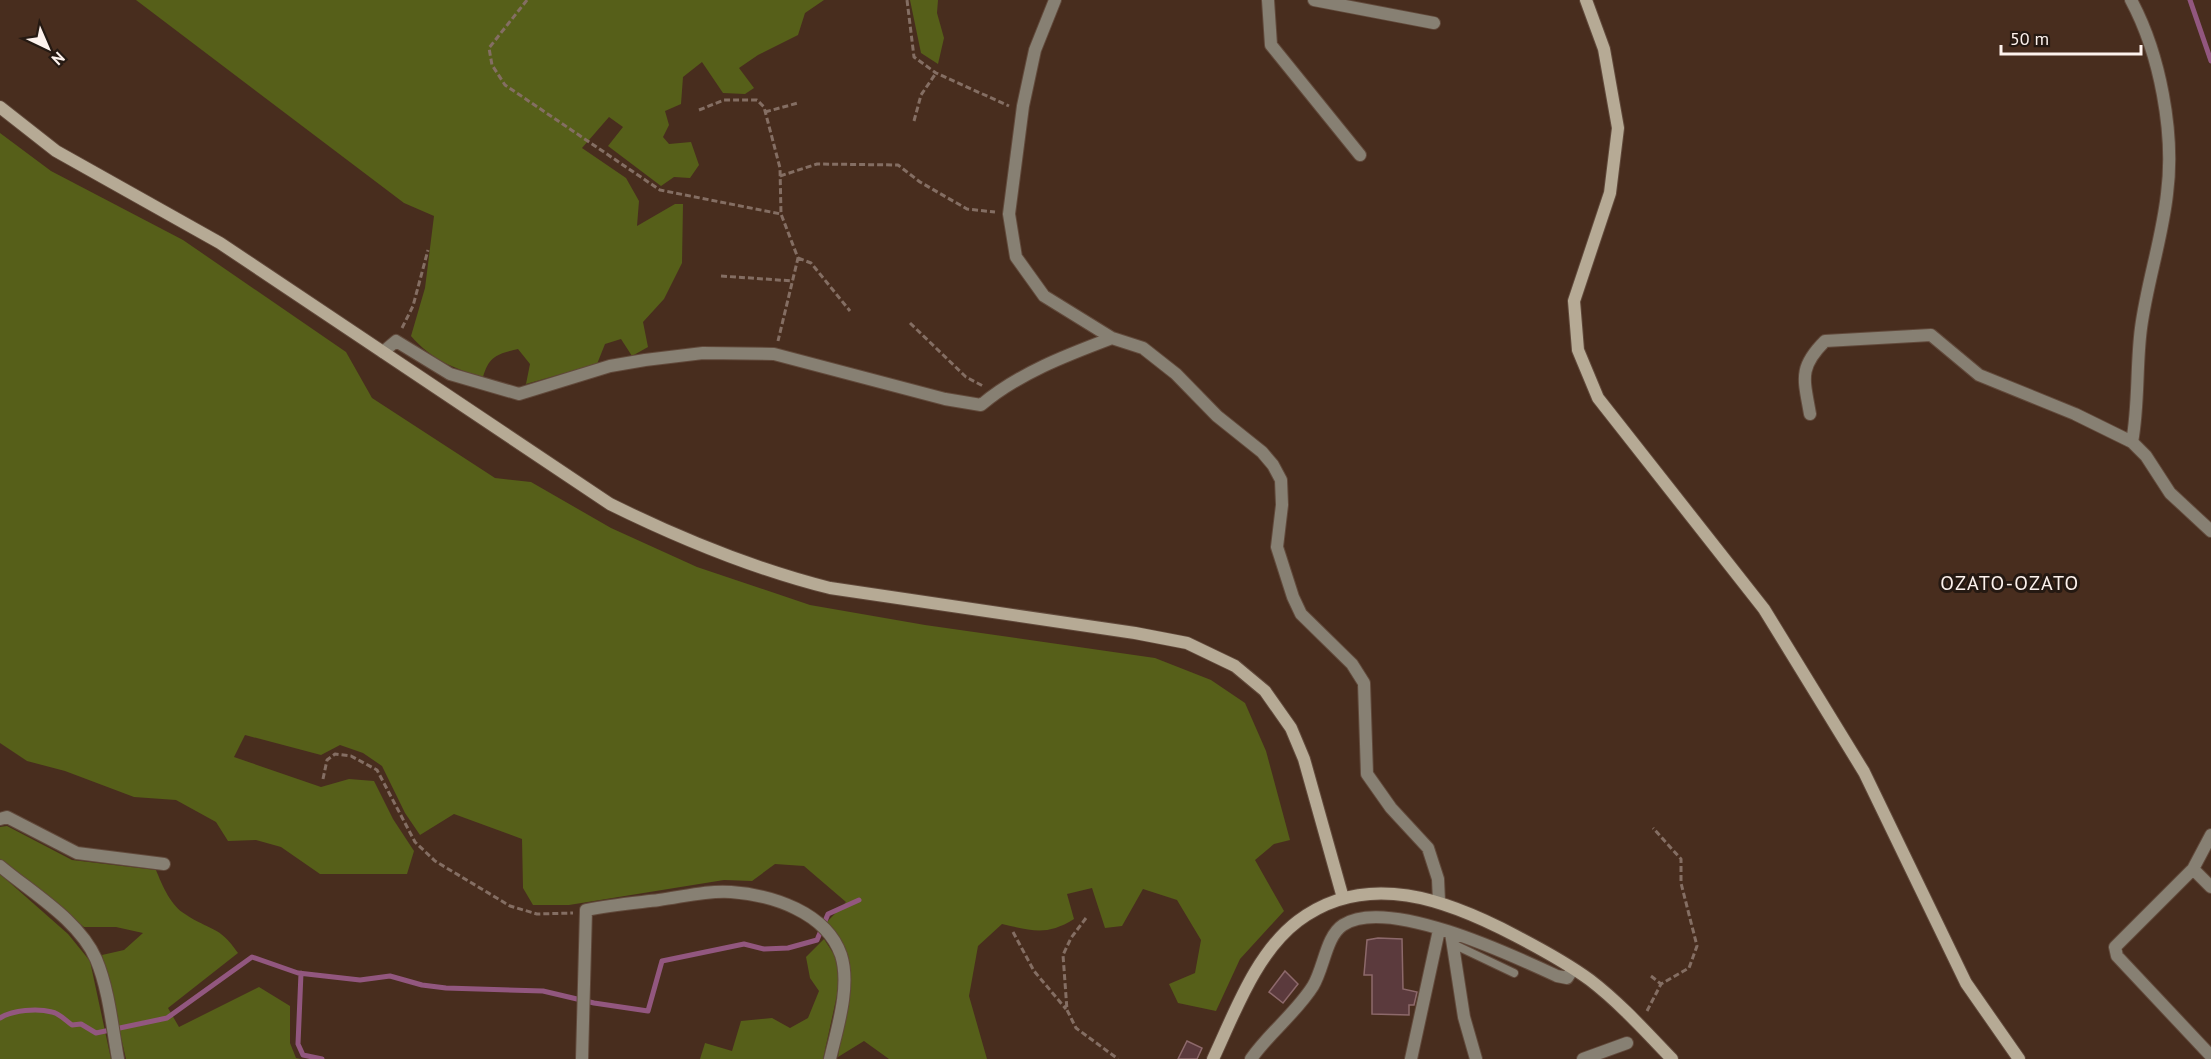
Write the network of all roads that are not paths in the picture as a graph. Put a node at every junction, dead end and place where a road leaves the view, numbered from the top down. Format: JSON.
{"nodes":[{"id":1,"x":1055,"y":0,"type":"edge"},
{"id":2,"x":1268,"y":0,"type":"edge"},
{"id":3,"x":1314,"y":0,"type":"edge"},
{"id":4,"x":1586,"y":0,"type":"edge"},
{"id":5,"x":2131,"y":0,"type":"edge"},
{"id":6,"x":1434,"y":23,"type":"dead end"},
{"id":7,"x":0,"y":107,"type":"edge"},
{"id":8,"x":1360,"y":155,"type":"dead end"},
{"id":9,"x":1112,"y":338,"type":"junction"},
{"id":10,"x":383,"y":352,"type":"junction"},
{"id":11,"x":1810,"y":414,"type":"dead end"},
{"id":12,"x":2132,"y":442,"type":"junction"},
{"id":13,"x":2211,"y":531,"type":"edge"},
{"id":14,"x":0,"y":819,"type":"edge"},
{"id":15,"x":2211,"y":835,"type":"edge"},
{"id":16,"x":164,"y":864,"type":"dead end"},
{"id":17,"x":0,"y":866,"type":"edge"},
{"id":18,"x":2193,"y":869,"type":"junction"},
{"id":19,"x":2211,"y":887,"type":"edge"},
{"id":20,"x":1343,"y":898,"type":"junction"},
{"id":21,"x":1439,"y":901,"type":"junction"},
{"id":22,"x":1448,"y":936,"type":"junction"},
{"id":23,"x":1574,"y":969,"type":"junction"},
{"id":24,"x":1514,"y":973,"type":"dead end"},
{"id":25,"x":1628,"y":1042,"type":"dead end"},
{"id":26,"x":2211,"y":1056,"type":"edge"},
{"id":27,"x":118,"y":1059,"type":"edge"},
{"id":28,"x":582,"y":1059,"type":"edge"},
{"id":29,"x":830,"y":1059,"type":"edge"},
{"id":30,"x":1213,"y":1059,"type":"edge"},
{"id":31,"x":1251,"y":1059,"type":"edge"},
{"id":32,"x":1412,"y":1059,"type":"edge"},
{"id":33,"x":1476,"y":1059,"type":"edge"},
{"id":34,"x":1583,"y":1059,"type":"edge"},
{"id":35,"x":1672,"y":1059,"type":"edge"},
{"id":36,"x":2019,"y":1059,"type":"edge"}],
"edges":[{"from":1,"to":9,"type":"street"},
{"from":2,"to":8,"type":"street"},
{"from":3,"to":6,"type":"street"},
{"from":4,"to":36,"type":"street"},
{"from":5,"to":12,"type":"street"},
{"from":7,"to":10,"type":"street"},
{"from":9,"to":10,"type":"street"},
{"from":9,"to":21,"type":"street"},
{"from":10,"to":20,"type":"street"},
{"from":11,"to":12,"type":"street"},
{"from":12,"to":13,"type":"street"},
{"from":14,"to":16,"type":"street"},
{"from":15,"to":18,"type":"street"},
{"from":17,"to":27,"type":"street"},
{"from":18,"to":19,"type":"street"},
{"from":18,"to":26,"type":"street"},
{"from":20,"to":21,"type":"street"},
{"from":20,"to":30,"type":"street"},
{"from":21,"to":23,"type":"street"},
{"from":22,"to":23,"type":"street"},
{"from":22,"to":24,"type":"lane"},
{"from":22,"to":31,"type":"street"},
{"from":22,"to":32,"type":"street"},
{"from":22,"to":33,"type":"street"},
{"from":23,"to":35,"type":"street"},
{"from":25,"to":34,"type":"street"},
{"from":28,"to":29,"type":"street"}]}
